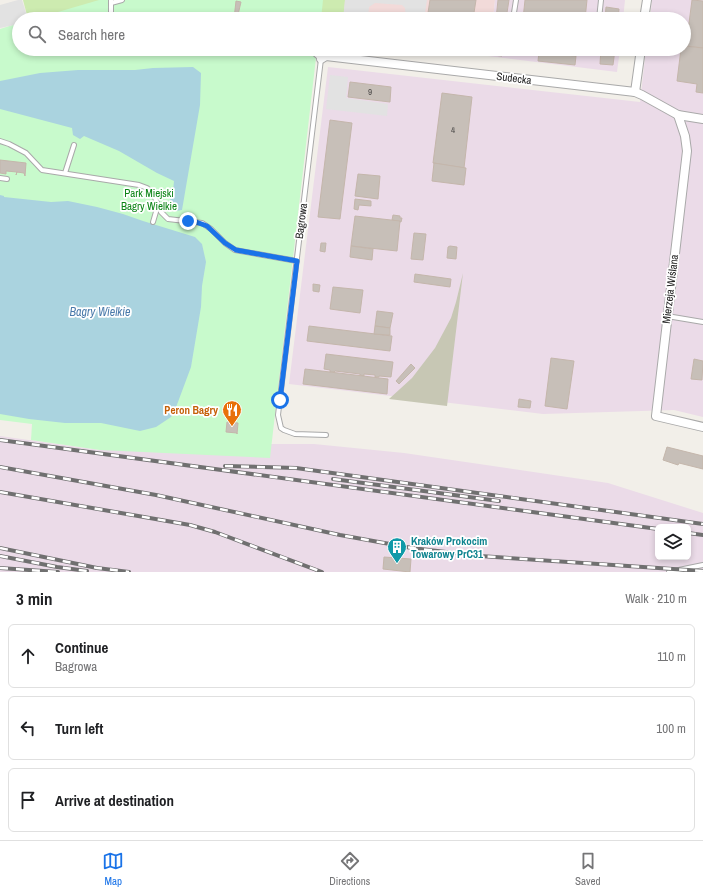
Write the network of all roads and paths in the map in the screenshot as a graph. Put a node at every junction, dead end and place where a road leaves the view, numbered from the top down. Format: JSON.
{"nodes":[{"id":1,"x":122,"y":0,"type":"edge"},
{"id":2,"x":516,"y":0,"type":"edge"},
{"id":3,"x":601,"y":0,"type":"edge"},
{"id":4,"x":647,"y":0,"type":"edge"},
{"id":5,"x":111,"y":1,"type":"edge"},
{"id":6,"x":111,"y":12,"type":"edge"},
{"id":7,"x":514,"y":12,"type":"edge"},
{"id":8,"x":600,"y":12,"type":"edge"},
{"id":9,"x":645,"y":12,"type":"edge"},
{"id":10,"x":324,"y":56,"type":"edge"},
{"id":11,"x":332,"y":56,"type":"edge"},
{"id":12,"x":640,"y":56,"type":"edge"},
{"id":13,"x":635,"y":92,"type":"junction"},
{"id":14,"x":678,"y":115,"type":"junction"},
{"id":15,"x":703,"y":119,"type":"edge"},
{"id":16,"x":0,"y":141,"type":"edge"},
{"id":17,"x":74,"y":145,"type":"dead end"},
{"id":18,"x":65,"y":174,"type":"junction"},
{"id":19,"x":0,"y":178,"type":"edge"},
{"id":20,"x":7,"y":179,"type":"dead end"},
{"id":21,"x":158,"y":204,"type":"junction"},
{"id":22,"x":153,"y":222,"type":"dead end"},
{"id":23,"x":297,"y":261,"type":"junction"},
{"id":24,"x":667,"y":316,"type":"junction"},
{"id":25,"x":703,"y":322,"type":"edge"},
{"id":26,"x":703,"y":427,"type":"edge"},
{"id":27,"x":326,"y":435,"type":"dead end"},
{"id":28,"x":703,"y":565,"type":"edge"},
{"id":29,"x":669,"y":572,"type":"edge"}],
"edges":[{"from":1,"to":5,"type":"lane"},
{"from":2,"to":7,"type":"lane"},
{"from":3,"to":8,"type":"lane"},
{"from":4,"to":9,"type":"street"},
{"from":5,"to":6,"type":"lane"},
{"from":10,"to":23,"type":"lane","name":"Bagrowa"},
{"from":11,"to":13,"type":"street","name":"Sudecka"},
{"from":12,"to":13,"type":"street"},
{"from":13,"to":14,"type":"street","name":"Sudecka"},
{"from":14,"to":15,"type":"street","name":"Sudecka"},
{"from":14,"to":24,"type":"street","name":"Mierzeja Wiślana"},
{"from":16,"to":18,"type":"lane"},
{"from":17,"to":18,"type":"lane"},
{"from":18,"to":21,"type":"lane"},
{"from":19,"to":20,"type":"lane"},
{"from":21,"to":22,"type":"lane"},
{"from":21,"to":23,"type":"lane"},
{"from":23,"to":27,"type":"lane","name":"Bagrowa"},
{"from":24,"to":25,"type":"lane"},
{"from":24,"to":26,"type":"street","name":"Mierzeja Wiślana"},
{"from":28,"to":29,"type":"lane"}]}
